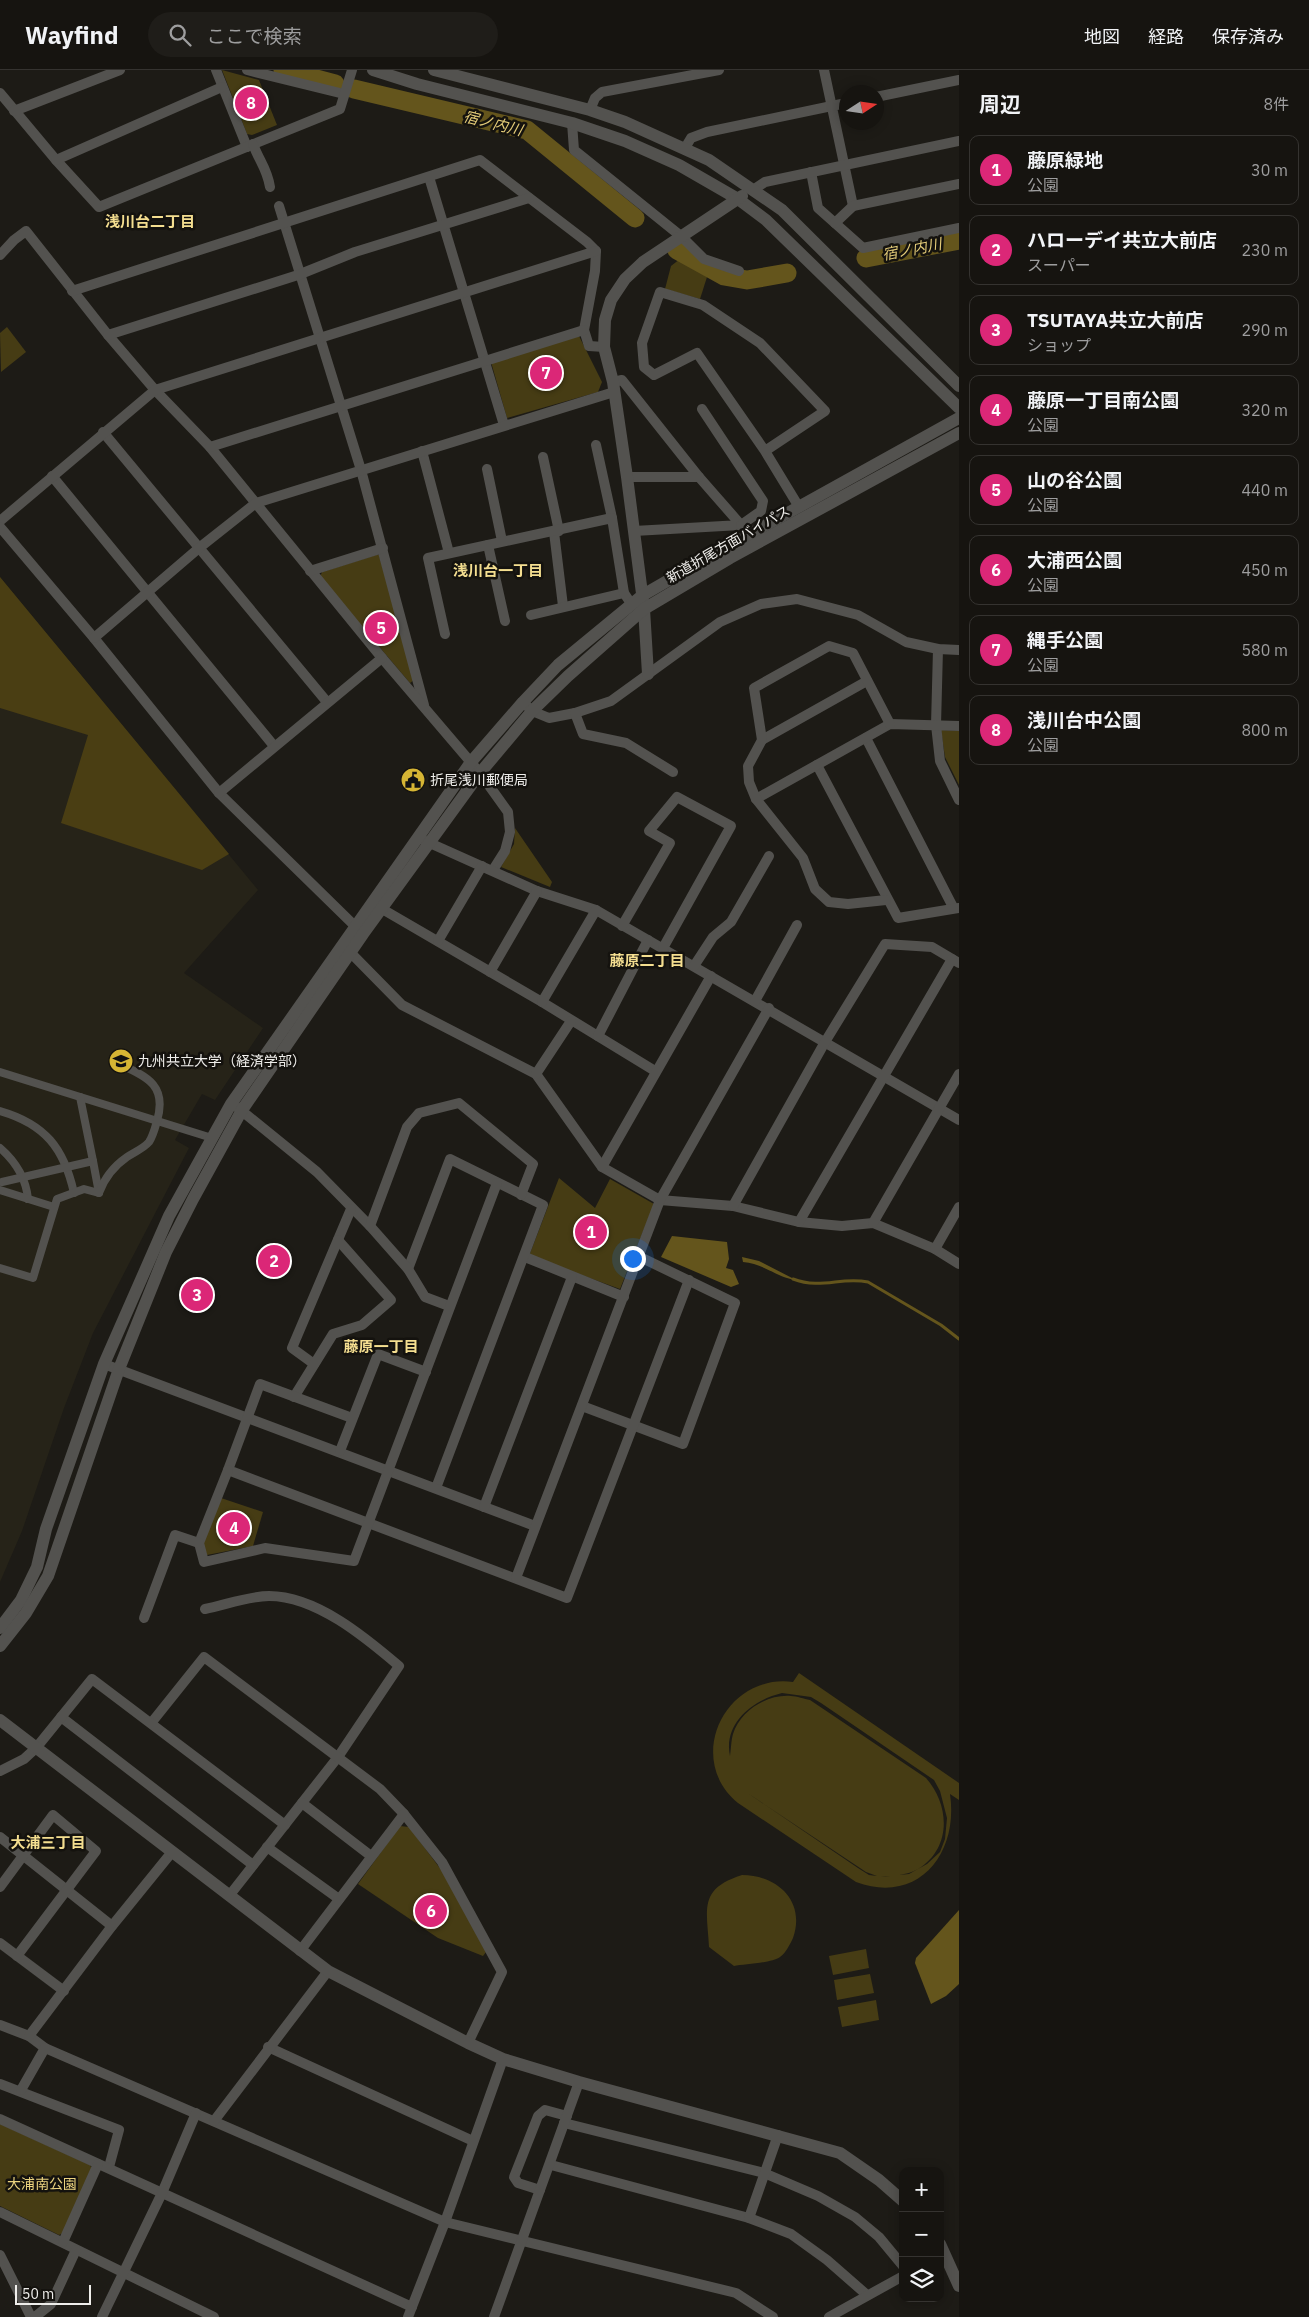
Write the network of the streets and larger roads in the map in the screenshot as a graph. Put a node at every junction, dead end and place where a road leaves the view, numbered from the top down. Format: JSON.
{"nodes":[{"id":1,"x":120,"y":70,"type":"edge"},
{"id":2,"x":216,"y":70,"type":"edge"},
{"id":3,"x":247,"y":70,"type":"edge"},
{"id":4,"x":352,"y":70,"type":"edge"},
{"id":5,"x":372,"y":70,"type":"edge"},
{"id":6,"x":434,"y":70,"type":"edge"},
{"id":7,"x":719,"y":70,"type":"edge"},
{"id":8,"x":824,"y":70,"type":"edge"},
{"id":9,"x":959,"y":80,"type":"edge"},
{"id":10,"x":222,"y":87,"type":"junction"},
{"id":11,"x":0,"y":93,"type":"edge"},
{"id":12,"x":344,"y":94,"type":"junction"},
{"id":13,"x":884,"y":95,"type":"edge"},
{"id":14,"x":839,"y":104,"type":"edge"},
{"id":15,"x":831,"y":106,"type":"junction"},
{"id":16,"x":590,"y":110,"type":"junction"},
{"id":17,"x":14,"y":111,"type":"junction"},
{"id":18,"x":572,"y":123,"type":"junction"},
{"id":19,"x":959,"y":141,"type":"edge"},
{"id":20,"x":250,"y":145,"type":"junction"},
{"id":21,"x":685,"y":148,"type":"junction"},
{"id":22,"x":56,"y":160,"type":"junction"},
{"id":23,"x":844,"y":165,"type":"junction"},
{"id":24,"x":811,"y":172,"type":"junction"},
{"id":25,"x":429,"y":177,"type":"junction"},
{"id":26,"x":959,"y":184,"type":"edge"},
{"id":27,"x":270,"y":186,"type":"dead end"},
{"id":28,"x":753,"y":190,"type":"junction"},
{"id":29,"x":529,"y":198,"type":"junction"},
{"id":30,"x":738,"y":199,"type":"junction"},
{"id":31,"x":279,"y":206,"type":"dead end"},
{"id":32,"x":853,"y":206,"type":"junction"},
{"id":33,"x":283,"y":223,"type":"junction"},
{"id":34,"x":835,"y":223,"type":"junction"},
{"id":35,"x":443,"y":224,"type":"junction"},
{"id":36,"x":959,"y":228,"type":"edge"},
{"id":37,"x":682,"y":237,"type":"junction"},
{"id":38,"x":596,"y":252,"type":"junction"},
{"id":39,"x":0,"y":256,"type":"edge"},
{"id":40,"x":739,"y":271,"type":"dead end"},
{"id":41,"x":298,"y":275,"type":"junction"},
{"id":42,"x":72,"y":291,"type":"junction"},
{"id":43,"x":465,"y":293,"type":"junction"},
{"id":44,"x":584,"y":330,"type":"junction"},
{"id":45,"x":108,"y":335,"type":"junction"},
{"id":46,"x":320,"y":338,"type":"junction"},
{"id":47,"x":604,"y":347,"type":"junction"},
{"id":48,"x":485,"y":360,"type":"junction"},
{"id":49,"x":959,"y":386,"type":"edge"},
{"id":50,"x":613,"y":387,"type":"junction"},
{"id":51,"x":155,"y":390,"type":"junction"},
{"id":52,"x":341,"y":406,"type":"junction"},
{"id":53,"x":959,"y":408,"type":"edge"},
{"id":54,"x":702,"y":409,"type":"dead end"},
{"id":55,"x":959,"y":418,"type":"edge"},
{"id":56,"x":504,"y":425,"type":"junction"},
{"id":57,"x":103,"y":432,"type":"junction"},
{"id":58,"x":959,"y":433,"type":"edge"},
{"id":59,"x":596,"y":445,"type":"dead end"},
{"id":60,"x":210,"y":447,"type":"junction"},
{"id":61,"x":422,"y":451,"type":"junction"},
{"id":62,"x":765,"y":451,"type":"junction"},
{"id":63,"x":543,"y":457,"type":"dead end"},
{"id":64,"x":487,"y":469,"type":"dead end"},
{"id":65,"x":361,"y":470,"type":"junction"},
{"id":66,"x":52,"y":476,"type":"junction"},
{"id":67,"x":627,"y":477,"type":"junction"},
{"id":68,"x":699,"y":477,"type":"junction"},
{"id":69,"x":256,"y":504,"type":"junction"},
{"id":70,"x":799,"y":507,"type":"junction"},
{"id":71,"x":612,"y":518,"type":"junction"},
{"id":72,"x":0,"y":521,"type":"edge"},
{"id":73,"x":741,"y":525,"type":"junction"},
{"id":74,"x":0,"y":527,"type":"edge"},
{"id":75,"x":634,"y":531,"type":"junction"},
{"id":76,"x":556,"y":532,"type":"junction"},
{"id":77,"x":502,"y":541,"type":"junction"},
{"id":78,"x":488,"y":545,"type":"junction"},
{"id":79,"x":199,"y":548,"type":"junction"},
{"id":80,"x":383,"y":548,"type":"junction"},
{"id":81,"x":448,"y":553,"type":"junction"},
{"id":82,"x":310,"y":571,"type":"junction"},
{"id":83,"x":146,"y":592,"type":"junction"},
{"id":84,"x":624,"y":593,"type":"junction"},
{"id":85,"x":643,"y":595,"type":"junction"},
{"id":86,"x":632,"y":605,"type":"junction"},
{"id":87,"x":563,"y":606,"type":"junction"},
{"id":88,"x":644,"y":609,"type":"junction"},
{"id":89,"x":531,"y":615,"type":"dead end"},
{"id":90,"x":505,"y":621,"type":"dead end"},
{"id":91,"x":445,"y":634,"type":"dead end"},
{"id":92,"x":94,"y":638,"type":"junction"},
{"id":93,"x":938,"y":649,"type":"junction"},
{"id":94,"x":959,"y":650,"type":"edge"},
{"id":95,"x":382,"y":658,"type":"junction"},
{"id":96,"x":648,"y":674,"type":"junction"},
{"id":97,"x":867,"y":681,"type":"junction"},
{"id":98,"x":327,"y":702,"type":"junction"},
{"id":99,"x":528,"y":706,"type":"junction"},
{"id":100,"x":425,"y":708,"type":"junction"},
{"id":101,"x":575,"y":713,"type":"junction"},
{"id":102,"x":890,"y":724,"type":"junction"},
{"id":103,"x":936,"y":726,"type":"junction"},
{"id":104,"x":959,"y":726,"type":"edge"},
{"id":105,"x":866,"y":738,"type":"junction"},
{"id":106,"x":762,"y":740,"type":"junction"},
{"id":107,"x":274,"y":746,"type":"junction"},
{"id":108,"x":471,"y":762,"type":"junction"},
{"id":109,"x":817,"y":765,"type":"junction"},
{"id":110,"x":673,"y":772,"type":"dead end"},
{"id":111,"x":480,"y":773,"type":"junction"},
{"id":112,"x":219,"y":793,"type":"junction"},
{"id":113,"x":756,"y":799,"type":"junction"},
{"id":114,"x":959,"y":800,"type":"edge"},
{"id":115,"x":423,"y":840,"type":"junction"},
{"id":116,"x":769,"y":856,"type":"dead end"},
{"id":117,"x":482,"y":866,"type":"junction"},
{"id":118,"x":493,"y":870,"type":"junction"},
{"id":119,"x":538,"y":891,"type":"junction"},
{"id":120,"x":886,"y":900,"type":"junction"},
{"id":121,"x":377,"y":907,"type":"junction"},
{"id":122,"x":956,"y":908,"type":"edge"},
{"id":123,"x":596,"y":910,"type":"junction"},
{"id":124,"x":798,"y":925,"type":"dead end"},
{"id":125,"x":622,"y":926,"type":"junction"},
{"id":126,"x":359,"y":930,"type":"junction"},
{"id":127,"x":648,"y":940,"type":"junction"},
{"id":128,"x":438,"y":941,"type":"junction"},
{"id":129,"x":662,"y":948,"type":"junction"},
{"id":130,"x":347,"y":949,"type":"junction"},
{"id":131,"x":956,"y":961,"type":"edge"},
{"id":132,"x":694,"y":966,"type":"junction"},
{"id":133,"x":490,"y":972,"type":"junction"},
{"id":134,"x":711,"y":976,"type":"junction"},
{"id":135,"x":755,"y":1001,"type":"junction"},
{"id":136,"x":542,"y":1002,"type":"junction"},
{"id":137,"x":769,"y":1008,"type":"junction"},
{"id":138,"x":570,"y":1021,"type":"junction"},
{"id":139,"x":598,"y":1036,"type":"junction"},
{"id":140,"x":825,"y":1042,"type":"junction"},
{"id":141,"x":124,"y":1058,"type":"dead end"},
{"id":142,"x":655,"y":1071,"type":"junction"},
{"id":143,"x":0,"y":1072,"type":"edge"},
{"id":144,"x":536,"y":1074,"type":"junction"},
{"id":145,"x":959,"y":1074,"type":"edge"},
{"id":146,"x":884,"y":1076,"type":"junction"},
{"id":147,"x":80,"y":1097,"type":"junction"},
{"id":148,"x":236,"y":1107,"type":"junction"},
{"id":149,"x":939,"y":1109,"type":"junction"},
{"id":150,"x":0,"y":1110,"type":"edge"},
{"id":151,"x":959,"y":1120,"type":"edge"},
{"id":152,"x":157,"y":1121,"type":"junction"},
{"id":153,"x":212,"y":1138,"type":"junction"},
{"id":154,"x":0,"y":1148,"type":"edge"},
{"id":155,"x":93,"y":1161,"type":"junction"},
{"id":156,"x":67,"y":1167,"type":"junction"},
{"id":157,"x":602,"y":1167,"type":"junction"},
{"id":158,"x":22,"y":1177,"type":"junction"},
{"id":159,"x":2,"y":1182,"type":"dead end"},
{"id":160,"x":497,"y":1183,"type":"junction"},
{"id":161,"x":0,"y":1190,"type":"edge"},
{"id":162,"x":74,"y":1193,"type":"junction"},
{"id":163,"x":99,"y":1193,"type":"junction"},
{"id":164,"x":522,"y":1195,"type":"junction"},
{"id":165,"x":28,"y":1199,"type":"junction"},
{"id":166,"x":660,"y":1200,"type":"junction"},
{"id":167,"x":733,"y":1206,"type":"junction"},
{"id":168,"x":54,"y":1207,"type":"junction"},
{"id":169,"x":959,"y":1207,"type":"edge"},
{"id":170,"x":351,"y":1209,"type":"junction"},
{"id":171,"x":799,"y":1222,"type":"junction"},
{"id":172,"x":873,"y":1223,"type":"junction"},
{"id":173,"x":370,"y":1226,"type":"junction"},
{"id":174,"x":338,"y":1240,"type":"junction"},
{"id":175,"x":935,"y":1249,"type":"junction"},
{"id":176,"x":525,"y":1257,"type":"junction"},
{"id":177,"x":640,"y":1257,"type":"junction"},
{"id":178,"x":959,"y":1264,"type":"edge"},
{"id":179,"x":0,"y":1268,"type":"edge"},
{"id":180,"x":408,"y":1269,"type":"junction"},
{"id":181,"x":572,"y":1277,"type":"junction"},
{"id":182,"x":689,"y":1280,"type":"junction"},
{"id":183,"x":624,"y":1297,"type":"junction"},
{"id":184,"x":449,"y":1306,"type":"junction"},
{"id":185,"x":104,"y":1364,"type":"junction"},
{"id":186,"x":314,"y":1364,"type":"junction"},
{"id":187,"x":118,"y":1369,"type":"junction"},
{"id":188,"x":426,"y":1372,"type":"junction"},
{"id":189,"x":294,"y":1397,"type":"junction"},
{"id":190,"x":582,"y":1406,"type":"junction"},
{"id":191,"x":247,"y":1418,"type":"junction"},
{"id":192,"x":352,"y":1418,"type":"junction"},
{"id":193,"x":633,"y":1425,"type":"junction"},
{"id":194,"x":340,"y":1451,"type":"junction"},
{"id":195,"x":228,"y":1470,"type":"junction"},
{"id":196,"x":388,"y":1470,"type":"junction"},
{"id":197,"x":436,"y":1488,"type":"junction"},
{"id":198,"x":484,"y":1507,"type":"junction"},
{"id":199,"x":369,"y":1524,"type":"junction"},
{"id":200,"x":535,"y":1526,"type":"junction"},
{"id":201,"x":199,"y":1543,"type":"junction"},
{"id":202,"x":516,"y":1578,"type":"junction"},
{"id":203,"x":205,"y":1609,"type":"dead end"},
{"id":204,"x":144,"y":1618,"type":"dead end"},
{"id":205,"x":0,"y":1628,"type":"edge"},
{"id":206,"x":0,"y":1646,"type":"edge"},
{"id":207,"x":61,"y":1717,"type":"junction"},
{"id":208,"x":0,"y":1720,"type":"edge"},
{"id":209,"x":152,"y":1722,"type":"junction"},
{"id":210,"x":36,"y":1748,"type":"junction"},
{"id":211,"x":338,"y":1757,"type":"junction"},
{"id":212,"x":0,"y":1771,"type":"edge"},
{"id":213,"x":302,"y":1803,"type":"junction"},
{"id":214,"x":404,"y":1814,"type":"junction"},
{"id":215,"x":285,"y":1825,"type":"junction"},
{"id":216,"x":0,"y":1837,"type":"edge"},
{"id":217,"x":267,"y":1847,"type":"junction"},
{"id":218,"x":172,"y":1852,"type":"junction"},
{"id":219,"x":24,"y":1854,"type":"junction"},
{"id":220,"x":371,"y":1856,"type":"junction"},
{"id":221,"x":253,"y":1865,"type":"junction"},
{"id":222,"x":0,"y":1887,"type":"edge"},
{"id":223,"x":67,"y":1889,"type":"junction"},
{"id":224,"x":229,"y":1896,"type":"junction"},
{"id":225,"x":339,"y":1899,"type":"junction"},
{"id":226,"x":112,"y":1926,"type":"junction"},
{"id":227,"x":0,"y":1943,"type":"edge"},
{"id":228,"x":300,"y":1951,"type":"junction"},
{"id":229,"x":17,"y":1956,"type":"junction"},
{"id":230,"x":328,"y":1971,"type":"junction"},
{"id":231,"x":64,"y":1991,"type":"junction"},
{"id":232,"x":0,"y":2025,"type":"edge"},
{"id":233,"x":29,"y":2036,"type":"junction"},
{"id":234,"x":468,"y":2043,"type":"junction"},
{"id":235,"x":268,"y":2047,"type":"junction"},
{"id":236,"x":45,"y":2048,"type":"junction"},
{"id":237,"x":503,"y":2059,"type":"junction"},
{"id":238,"x":580,"y":2082,"type":"junction"},
{"id":239,"x":0,"y":2084,"type":"edge"},
{"id":240,"x":21,"y":2090,"type":"junction"},
{"id":241,"x":196,"y":2113,"type":"junction"},
{"id":242,"x":0,"y":2119,"type":"edge"},
{"id":243,"x":565,"y":2119,"type":"junction"},
{"id":244,"x":214,"y":2121,"type":"junction"},
{"id":245,"x":778,"y":2135,"type":"junction"},
{"id":246,"x":473,"y":2141,"type":"junction"},
{"id":247,"x":103,"y":2165,"type":"junction"},
{"id":248,"x":551,"y":2165,"type":"junction"},
{"id":249,"x":764,"y":2173,"type":"junction"},
{"id":250,"x":540,"y":2190,"type":"junction"},
{"id":251,"x":162,"y":2193,"type":"junction"},
{"id":252,"x":899,"y":2198,"type":"edge"},
{"id":253,"x":0,"y":2212,"type":"edge"},
{"id":254,"x":749,"y":2218,"type":"junction"},
{"id":255,"x":446,"y":2222,"type":"junction"},
{"id":256,"x":63,"y":2242,"type":"junction"},
{"id":257,"x":521,"y":2242,"type":"junction"},
{"id":258,"x":76,"y":2250,"type":"junction"},
{"id":259,"x":0,"y":2255,"type":"edge"},
{"id":260,"x":944,"y":2257,"type":"edge"},
{"id":261,"x":899,"y":2261,"type":"edge"},
{"id":262,"x":123,"y":2273,"type":"junction"},
{"id":263,"x":899,"y":2278,"type":"edge"},
{"id":264,"x":959,"y":2286,"type":"edge"},
{"id":265,"x":867,"y":2295,"type":"junction"},
{"id":266,"x":410,"y":2312,"type":"edge"},
{"id":267,"x":497,"y":2316,"type":"edge"},
{"id":268,"x":31,"y":2317,"type":"edge"},
{"id":269,"x":35,"y":2317,"type":"edge"},
{"id":270,"x":102,"y":2317,"type":"edge"},
{"id":271,"x":214,"y":2317,"type":"edge"},
{"id":272,"x":774,"y":2317,"type":"edge"},
{"id":273,"x":829,"y":2317,"type":"edge"}],
"edges":[{"from":1,"to":17,"type":"street"},
{"from":2,"to":10,"type":"street"},
{"from":3,"to":12,"type":"street"},
{"from":4,"to":12,"type":"street"},
{"from":5,"to":18,"type":"street"},
{"from":6,"to":16,"type":"street"},
{"from":7,"to":16,"type":"street"},
{"from":8,"to":15,"type":"street"},
{"from":9,"to":13,"type":"street"},
{"from":10,"to":20,"type":"street"},
{"from":10,"to":22,"type":"street"},
{"from":11,"to":17,"type":"street"},
{"from":12,"to":20,"type":"street"},
{"from":14,"to":15,"type":"street"},
{"from":15,"to":21,"type":"street"},
{"from":15,"to":23,"type":"street"},
{"from":16,"to":21,"type":"street"},
{"from":17,"to":22,"type":"street"},
{"from":18,"to":30,"type":"street"},
{"from":18,"to":37,"type":"street"},
{"from":19,"to":23,"type":"street"},
{"from":20,"to":22,"type":"street"},
{"from":20,"to":27,"type":"street"},
{"from":21,"to":28,"type":"street"},
{"from":23,"to":24,"type":"street"},
{"from":23,"to":32,"type":"street"},
{"from":24,"to":28,"type":"street"},
{"from":24,"to":34,"type":"street"},
{"from":25,"to":29,"type":"street"},
{"from":25,"to":33,"type":"street"},
{"from":25,"to":35,"type":"street"},
{"from":26,"to":32,"type":"street"},
{"from":28,"to":30,"type":"street"},
{"from":28,"to":49,"type":"street"},
{"from":29,"to":35,"type":"street"},
{"from":29,"to":38,"type":"street"},
{"from":30,"to":37,"type":"street"},
{"from":30,"to":53,"type":"street"},
{"from":31,"to":33,"type":"street"},
{"from":32,"to":34,"type":"street"},
{"from":33,"to":41,"type":"street"},
{"from":33,"to":42,"type":"street"},
{"from":34,"to":36,"type":"street"},
{"from":35,"to":41,"type":"street"},
{"from":35,"to":43,"type":"street"},
{"from":37,"to":40,"type":"street"},
{"from":37,"to":47,"type":"street"},
{"from":38,"to":43,"type":"street"},
{"from":38,"to":44,"type":"street"},
{"from":39,"to":42,"type":"street"},
{"from":41,"to":45,"type":"street"},
{"from":41,"to":46,"type":"street"},
{"from":42,"to":45,"type":"street"},
{"from":43,"to":46,"type":"street"},
{"from":43,"to":48,"type":"street"},
{"from":44,"to":47,"type":"street"},
{"from":44,"to":48,"type":"street"},
{"from":45,"to":51,"type":"street"},
{"from":46,"to":51,"type":"street"},
{"from":46,"to":52,"type":"street"},
{"from":47,"to":50,"type":"street"},
{"from":48,"to":52,"type":"street"},
{"from":48,"to":56,"type":"street"},
{"from":50,"to":56,"type":"street"},
{"from":50,"to":67,"type":"street"},
{"from":50,"to":68,"type":"street"},
{"from":51,"to":57,"type":"street"},
{"from":51,"to":60,"type":"street"},
{"from":52,"to":60,"type":"street"},
{"from":52,"to":65,"type":"street"},
{"from":54,"to":73,"type":"street"},
{"from":55,"to":70,"type":"street"},
{"from":56,"to":61,"type":"street"},
{"from":57,"to":66,"type":"street"},
{"from":57,"to":79,"type":"street"},
{"from":58,"to":88,"type":"street","name":"新道折尾方面バイパス"},
{"from":59,"to":71,"type":"street"},
{"from":60,"to":69,"type":"street"},
{"from":61,"to":65,"type":"street"},
{"from":61,"to":81,"type":"street"},
{"from":62,"to":62,"type":"street"},
{"from":62,"to":70,"type":"street"},
{"from":63,"to":76,"type":"street"},
{"from":64,"to":77,"type":"street"},
{"from":65,"to":69,"type":"street"},
{"from":65,"to":80,"type":"street"},
{"from":66,"to":72,"type":"street"},
{"from":66,"to":83,"type":"street"},
{"from":67,"to":68,"type":"street"},
{"from":67,"to":75,"type":"street"},
{"from":68,"to":73,"type":"street"},
{"from":69,"to":79,"type":"street"},
{"from":69,"to":82,"type":"street"},
{"from":70,"to":85,"type":"street"},
{"from":71,"to":76,"type":"street"},
{"from":71,"to":84,"type":"street"},
{"from":73,"to":75,"type":"street"},
{"from":74,"to":92,"type":"street"},
{"from":75,"to":85,"type":"street"},
{"from":76,"to":77,"type":"street"},
{"from":76,"to":87,"type":"street"},
{"from":77,"to":78,"type":"street"},
{"from":78,"to":81,"type":"street"},
{"from":78,"to":90,"type":"street"},
{"from":79,"to":83,"type":"street"},
{"from":79,"to":98,"type":"street"},
{"from":80,"to":82,"type":"street"},
{"from":80,"to":100,"type":"street"},
{"from":81,"to":91,"type":"street"},
{"from":82,"to":95,"type":"street"},
{"from":83,"to":92,"type":"street"},
{"from":83,"to":107,"type":"street"},
{"from":84,"to":86,"type":"street"},
{"from":84,"to":87,"type":"street"},
{"from":85,"to":86,"type":"street"},
{"from":85,"to":88,"type":"street"},
{"from":86,"to":99,"type":"street"},
{"from":87,"to":89,"type":"street"},
{"from":88,"to":96,"type":"street"},
{"from":88,"to":99,"type":"street","name":"新道折尾方面バイパス"},
{"from":92,"to":112,"type":"street"},
{"from":93,"to":94,"type":"street"},
{"from":93,"to":96,"type":"street"},
{"from":93,"to":103,"type":"street"},
{"from":95,"to":98,"type":"street"},
{"from":95,"to":100,"type":"street"},
{"from":96,"to":101,"type":"street"},
{"from":97,"to":102,"type":"street"},
{"from":97,"to":106,"type":"street"},
{"from":97,"to":106,"type":"street"},
{"from":98,"to":107,"type":"street"},
{"from":99,"to":101,"type":"street"},
{"from":99,"to":108,"type":"street"},
{"from":99,"to":111,"type":"street"},
{"from":100,"to":108,"type":"street"},
{"from":101,"to":110,"type":"street"},
{"from":102,"to":103,"type":"street"},
{"from":102,"to":105,"type":"street"},
{"from":103,"to":104,"type":"street"},
{"from":103,"to":114,"type":"street"},
{"from":105,"to":109,"type":"street"},
{"from":105,"to":122,"type":"street"},
{"from":106,"to":113,"type":"street"},
{"from":107,"to":112,"type":"street"},
{"from":108,"to":111,"type":"street"},
{"from":108,"to":115,"type":"street"},
{"from":109,"to":113,"type":"street"},
{"from":109,"to":120,"type":"street"},
{"from":111,"to":115,"type":"street"},
{"from":111,"to":118,"type":"street"},
{"from":112,"to":126,"type":"street"},
{"from":113,"to":120,"type":"street"},
{"from":115,"to":117,"type":"street"},
{"from":115,"to":121,"type":"street"},
{"from":116,"to":132,"type":"street"},
{"from":117,"to":118,"type":"street"},
{"from":117,"to":128,"type":"street"},
{"from":118,"to":119,"type":"street"},
{"from":119,"to":123,"type":"street"},
{"from":119,"to":133,"type":"street"},
{"from":120,"to":122,"type":"street"},
{"from":121,"to":126,"type":"street"},
{"from":121,"to":128,"type":"street"},
{"from":123,"to":125,"type":"street"},
{"from":123,"to":136,"type":"street"},
{"from":124,"to":135,"type":"street"},
{"from":125,"to":127,"type":"street"},
{"from":125,"to":129,"type":"street"},
{"from":126,"to":130,"type":"street"},
{"from":127,"to":129,"type":"street"},
{"from":127,"to":139,"type":"street"},
{"from":128,"to":133,"type":"street"},
{"from":129,"to":132,"type":"street"},
{"from":130,"to":144,"type":"street"},
{"from":130,"to":148,"type":"street"},
{"from":131,"to":140,"type":"street"},
{"from":131,"to":146,"type":"street"},
{"from":132,"to":134,"type":"street"},
{"from":133,"to":136,"type":"street"},
{"from":134,"to":135,"type":"street"},
{"from":134,"to":142,"type":"street"},
{"from":135,"to":137,"type":"street"},
{"from":136,"to":138,"type":"street"},
{"from":137,"to":140,"type":"street"},
{"from":137,"to":166,"type":"street"},
{"from":138,"to":139,"type":"street"},
{"from":138,"to":144,"type":"street"},
{"from":139,"to":142,"type":"street"},
{"from":140,"to":146,"type":"street"},
{"from":140,"to":167,"type":"street"},
{"from":141,"to":152,"type":"street"},
{"from":142,"to":157,"type":"street"},
{"from":143,"to":147,"type":"street"},
{"from":144,"to":157,"type":"street"},
{"from":145,"to":149,"type":"street"},
{"from":146,"to":149,"type":"street"},
{"from":146,"to":171,"type":"street"},
{"from":147,"to":152,"type":"street"},
{"from":147,"to":155,"type":"street"},
{"from":148,"to":153,"type":"street"},
{"from":148,"to":170,"type":"street"},
{"from":148,"to":187,"type":"street"},
{"from":149,"to":151,"type":"street"},
{"from":149,"to":172,"type":"street"},
{"from":150,"to":156,"type":"street"},
{"from":152,"to":153,"type":"street"},
{"from":152,"to":163,"type":"street"},
{"from":153,"to":185,"type":"street"},
{"from":154,"to":158,"type":"street"},
{"from":155,"to":156,"type":"street"},
{"from":155,"to":163,"type":"street"},
{"from":156,"to":158,"type":"street"},
{"from":156,"to":162,"type":"street"},
{"from":157,"to":166,"type":"street"},
{"from":158,"to":159,"type":"street"},
{"from":158,"to":165,"type":"street"},
{"from":160,"to":164,"type":"street"},
{"from":160,"to":180,"type":"street"},
{"from":160,"to":184,"type":"street"},
{"from":161,"to":165,"type":"street"},
{"from":162,"to":163,"type":"street"},
{"from":162,"to":168,"type":"street"},
{"from":164,"to":173,"type":"street"},
{"from":164,"to":176,"type":"street"},
{"from":165,"to":168,"type":"street"},
{"from":166,"to":167,"type":"street"},
{"from":166,"to":177,"type":"street"},
{"from":167,"to":171,"type":"street"},
{"from":168,"to":179,"type":"street"},
{"from":169,"to":175,"type":"street"},
{"from":170,"to":173,"type":"street"},
{"from":170,"to":174,"type":"street"},
{"from":171,"to":172,"type":"street"},
{"from":172,"to":175,"type":"street"},
{"from":173,"to":180,"type":"street"},
{"from":174,"to":186,"type":"street"},
{"from":174,"to":186,"type":"street"},
{"from":175,"to":178,"type":"street"},
{"from":176,"to":181,"type":"street"},
{"from":176,"to":197,"type":"street"},
{"from":177,"to":182,"type":"street"},
{"from":177,"to":183,"type":"street"},
{"from":180,"to":184,"type":"street"},
{"from":181,"to":183,"type":"street"},
{"from":181,"to":198,"type":"street"},
{"from":182,"to":193,"type":"street"},
{"from":182,"to":193,"type":"street"},
{"from":183,"to":190,"type":"street"},
{"from":184,"to":188,"type":"street"},
{"from":185,"to":187,"type":"street"},
{"from":185,"to":205,"type":"street"},
{"from":186,"to":189,"type":"street"},
{"from":187,"to":191,"type":"street"},
{"from":187,"to":206,"type":"street"},
{"from":188,"to":192,"type":"street"},
{"from":188,"to":196,"type":"street"},
{"from":189,"to":191,"type":"street"},
{"from":189,"to":192,"type":"street"},
{"from":190,"to":193,"type":"street"},
{"from":190,"to":200,"type":"street"},
{"from":191,"to":194,"type":"street"},
{"from":191,"to":195,"type":"street"},
{"from":192,"to":194,"type":"street"},
{"from":193,"to":202,"type":"street"},
{"from":194,"to":196,"type":"street"},
{"from":195,"to":199,"type":"street"},
{"from":195,"to":201,"type":"street"},
{"from":196,"to":197,"type":"street"},
{"from":196,"to":199,"type":"street"},
{"from":197,"to":198,"type":"street"},
{"from":198,"to":200,"type":"street"},
{"from":199,"to":201,"type":"street"},
{"from":199,"to":202,"type":"street"},
{"from":200,"to":202,"type":"street"},
{"from":201,"to":204,"type":"street"},
{"from":203,"to":211,"type":"street"},
{"from":207,"to":209,"type":"street"},
{"from":207,"to":210,"type":"street"},
{"from":207,"to":221,"type":"street"},
{"from":208,"to":210,"type":"street"},
{"from":209,"to":211,"type":"street"},
{"from":209,"to":215,"type":"street"},
{"from":210,"to":212,"type":"street"},
{"from":210,"to":218,"type":"street"},
{"from":211,"to":213,"type":"street"},
{"from":211,"to":214,"type":"street"},
{"from":213,"to":215,"type":"street"},
{"from":213,"to":220,"type":"street"},
{"from":214,"to":220,"type":"street"},
{"from":214,"to":234,"type":"street"},
{"from":215,"to":217,"type":"street"},
{"from":216,"to":219,"type":"street"},
{"from":217,"to":221,"type":"street"},
{"from":217,"to":225,"type":"street"},
{"from":218,"to":224,"type":"street"},
{"from":218,"to":226,"type":"street"},
{"from":219,"to":222,"type":"street"},
{"from":219,"to":223,"type":"street"},
{"from":219,"to":223,"type":"street"},
{"from":220,"to":225,"type":"street"},
{"from":221,"to":224,"type":"street"},
{"from":223,"to":226,"type":"street"},
{"from":223,"to":229,"type":"street"},
{"from":224,"to":228,"type":"street"},
{"from":225,"to":228,"type":"street"},
{"from":226,"to":231,"type":"street"},
{"from":227,"to":229,"type":"street"},
{"from":228,"to":230,"type":"street"},
{"from":229,"to":231,"type":"street"},
{"from":230,"to":234,"type":"street"},
{"from":230,"to":235,"type":"street"},
{"from":231,"to":233,"type":"street"},
{"from":232,"to":233,"type":"street"},
{"from":233,"to":236,"type":"street"},
{"from":234,"to":237,"type":"street"},
{"from":235,"to":244,"type":"street"},
{"from":235,"to":246,"type":"street"},
{"from":236,"to":240,"type":"street"},
{"from":236,"to":241,"type":"street"},
{"from":237,"to":238,"type":"street"},
{"from":237,"to":246,"type":"street"},
{"from":238,"to":243,"type":"street"},
{"from":238,"to":245,"type":"street"},
{"from":239,"to":240,"type":"street"},
{"from":240,"to":247,"type":"street"},
{"from":241,"to":244,"type":"street"},
{"from":241,"to":251,"type":"street"},
{"from":242,"to":247,"type":"street"},
{"from":243,"to":248,"type":"street"},
{"from":243,"to":249,"type":"street"},
{"from":243,"to":250,"type":"street"},
{"from":244,"to":255,"type":"street"},
{"from":245,"to":249,"type":"street"},
{"from":245,"to":252,"type":"street"},
{"from":246,"to":255,"type":"street"},
{"from":247,"to":251,"type":"street"},
{"from":247,"to":256,"type":"street"},
{"from":248,"to":250,"type":"street"},
{"from":248,"to":254,"type":"street"},
{"from":249,"to":254,"type":"street"},
{"from":249,"to":261,"type":"street"},
{"from":250,"to":257,"type":"street"},
{"from":251,"to":262,"type":"street"},
{"from":251,"to":266,"type":"street"},
{"from":253,"to":256,"type":"street"},
{"from":254,"to":265,"type":"street"},
{"from":255,"to":257,"type":"street"},
{"from":255,"to":266,"type":"street"},
{"from":256,"to":258,"type":"street"},
{"from":257,"to":267,"type":"street"},
{"from":257,"to":272,"type":"street"},
{"from":258,"to":262,"type":"street"},
{"from":258,"to":269,"type":"street"},
{"from":259,"to":268,"type":"street"},
{"from":260,"to":264,"type":"street"},
{"from":262,"to":270,"type":"street"},
{"from":262,"to":271,"type":"street"},
{"from":263,"to":265,"type":"street"},
{"from":265,"to":273,"type":"street"}]}
